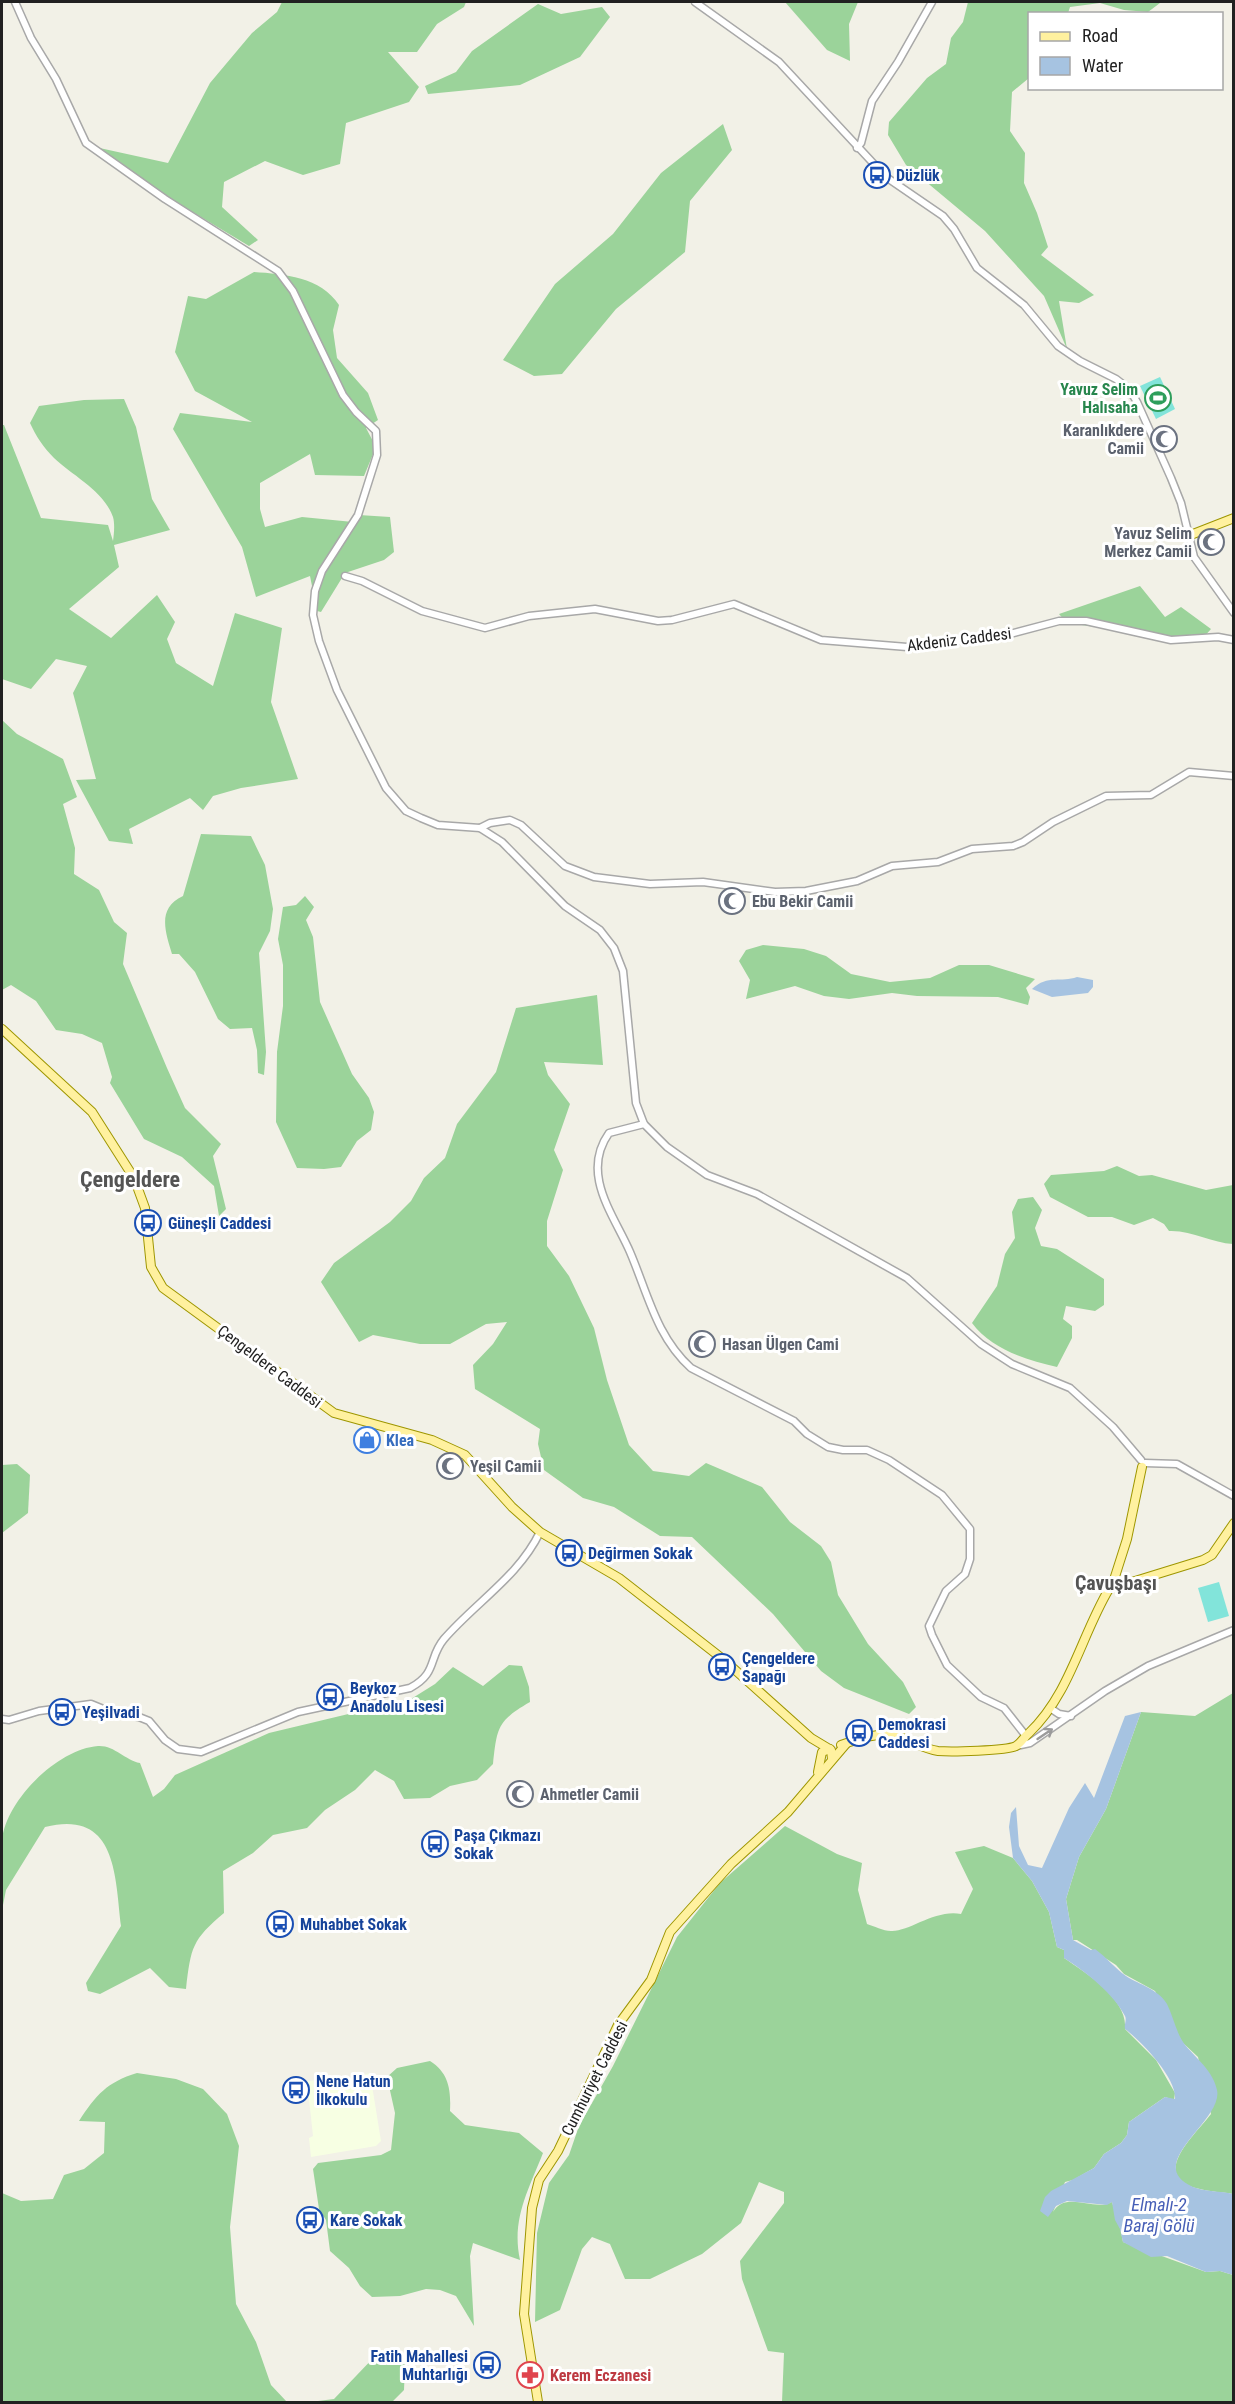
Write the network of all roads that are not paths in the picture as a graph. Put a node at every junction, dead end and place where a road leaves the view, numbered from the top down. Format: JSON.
{"nodes":[{"id":1,"x":15,"y":2,"type":"edge"},
{"id":2,"x":695,"y":2,"type":"edge"},
{"id":3,"x":932,"y":2,"type":"edge"},
{"id":4,"x":857,"y":148,"type":"junction"},
{"id":5,"x":1233,"y":518,"type":"edge"},
{"id":6,"x":1188,"y":536,"type":"junction"},
{"id":7,"x":345,"y":576,"type":"dead end"},
{"id":8,"x":1233,"y":613,"type":"edge"},
{"id":9,"x":1233,"y":640,"type":"edge"},
{"id":10,"x":1233,"y":776,"type":"edge"},
{"id":11,"x":480,"y":828,"type":"junction"},
{"id":12,"x":2,"y":1029,"type":"edge"},
{"id":13,"x":644,"y":1124,"type":"junction"},
{"id":14,"x":1143,"y":1463,"type":"junction"},
{"id":15,"x":1233,"y":1496,"type":"edge"},
{"id":16,"x":1233,"y":1523,"type":"edge"},
{"id":17,"x":540,"y":1532,"type":"junction"},
{"id":18,"x":1112,"y":1586,"type":"junction"},
{"id":19,"x":1233,"y":1630,"type":"edge"},
{"id":20,"x":1050,"y":1708,"type":"junction"},
{"id":21,"x":1071,"y":1716,"type":"junction"},
{"id":22,"x":2,"y":1719,"type":"edge"},
{"id":23,"x":1026,"y":1736,"type":"junction"},
{"id":24,"x":811,"y":1738,"type":"junction"},
{"id":25,"x":846,"y":1744,"type":"junction"},
{"id":26,"x":1016,"y":1746,"type":"junction"},
{"id":27,"x":829,"y":1749,"type":"junction"},
{"id":28,"x":822,"y":1756,"type":"junction"},
{"id":29,"x":832,"y":1759,"type":"junction"},
{"id":30,"x":815,"y":1780,"type":"junction"},
{"id":31,"x":538,"y":2403,"type":"edge"}],
"edges":[{"from":1,"to":11,"type":"street"},
{"from":2,"to":4,"type":"street"},
{"from":3,"to":4,"type":"street"},
{"from":4,"to":6,"type":"street"},
{"from":5,"to":6,"type":"main road"},
{"from":6,"to":8,"type":"street"},
{"from":7,"to":9,"type":"street","name":"Akdeniz Caddesi"},
{"from":10,"to":11,"type":"street"},
{"from":11,"to":13,"type":"street"},
{"from":12,"to":17,"type":"main road","name":"Çengeldere Caddesi"},
{"from":13,"to":14,"type":"street"},
{"from":13,"to":23,"type":"street"},
{"from":14,"to":15,"type":"street"},
{"from":14,"to":18,"type":"main road"},
{"from":16,"to":18,"type":"main road"},
{"from":17,"to":22,"type":"street"},
{"from":17,"to":24,"type":"main road","name":"Çengeldere Caddesi"},
{"from":18,"to":20,"type":"main road"},
{"from":19,"to":21,"type":"street"},
{"from":20,"to":21,"type":"street"},
{"from":20,"to":23,"type":"main road"},
{"from":26,"to":21,"type":"street","one_way":true},
{"from":23,"to":26,"type":"main road"},
{"from":24,"to":27,"type":"main road"},
{"from":24,"to":28,"type":"main road"},
{"from":25,"to":26,"type":"main road"},
{"from":25,"to":27,"type":"main road"},
{"from":25,"to":29,"type":"main road","name":"Cumhuriyet Caddesi"},
{"from":27,"to":28,"type":"main road"},
{"from":27,"to":29,"type":"main road"},
{"from":28,"to":29,"type":"main road"},
{"from":28,"to":30,"type":"main road"},
{"from":29,"to":30,"type":"main road","name":"Cumhuriyet Caddesi"},
{"from":30,"to":31,"type":"main road","name":"Cumhuriyet Caddesi"}]}
